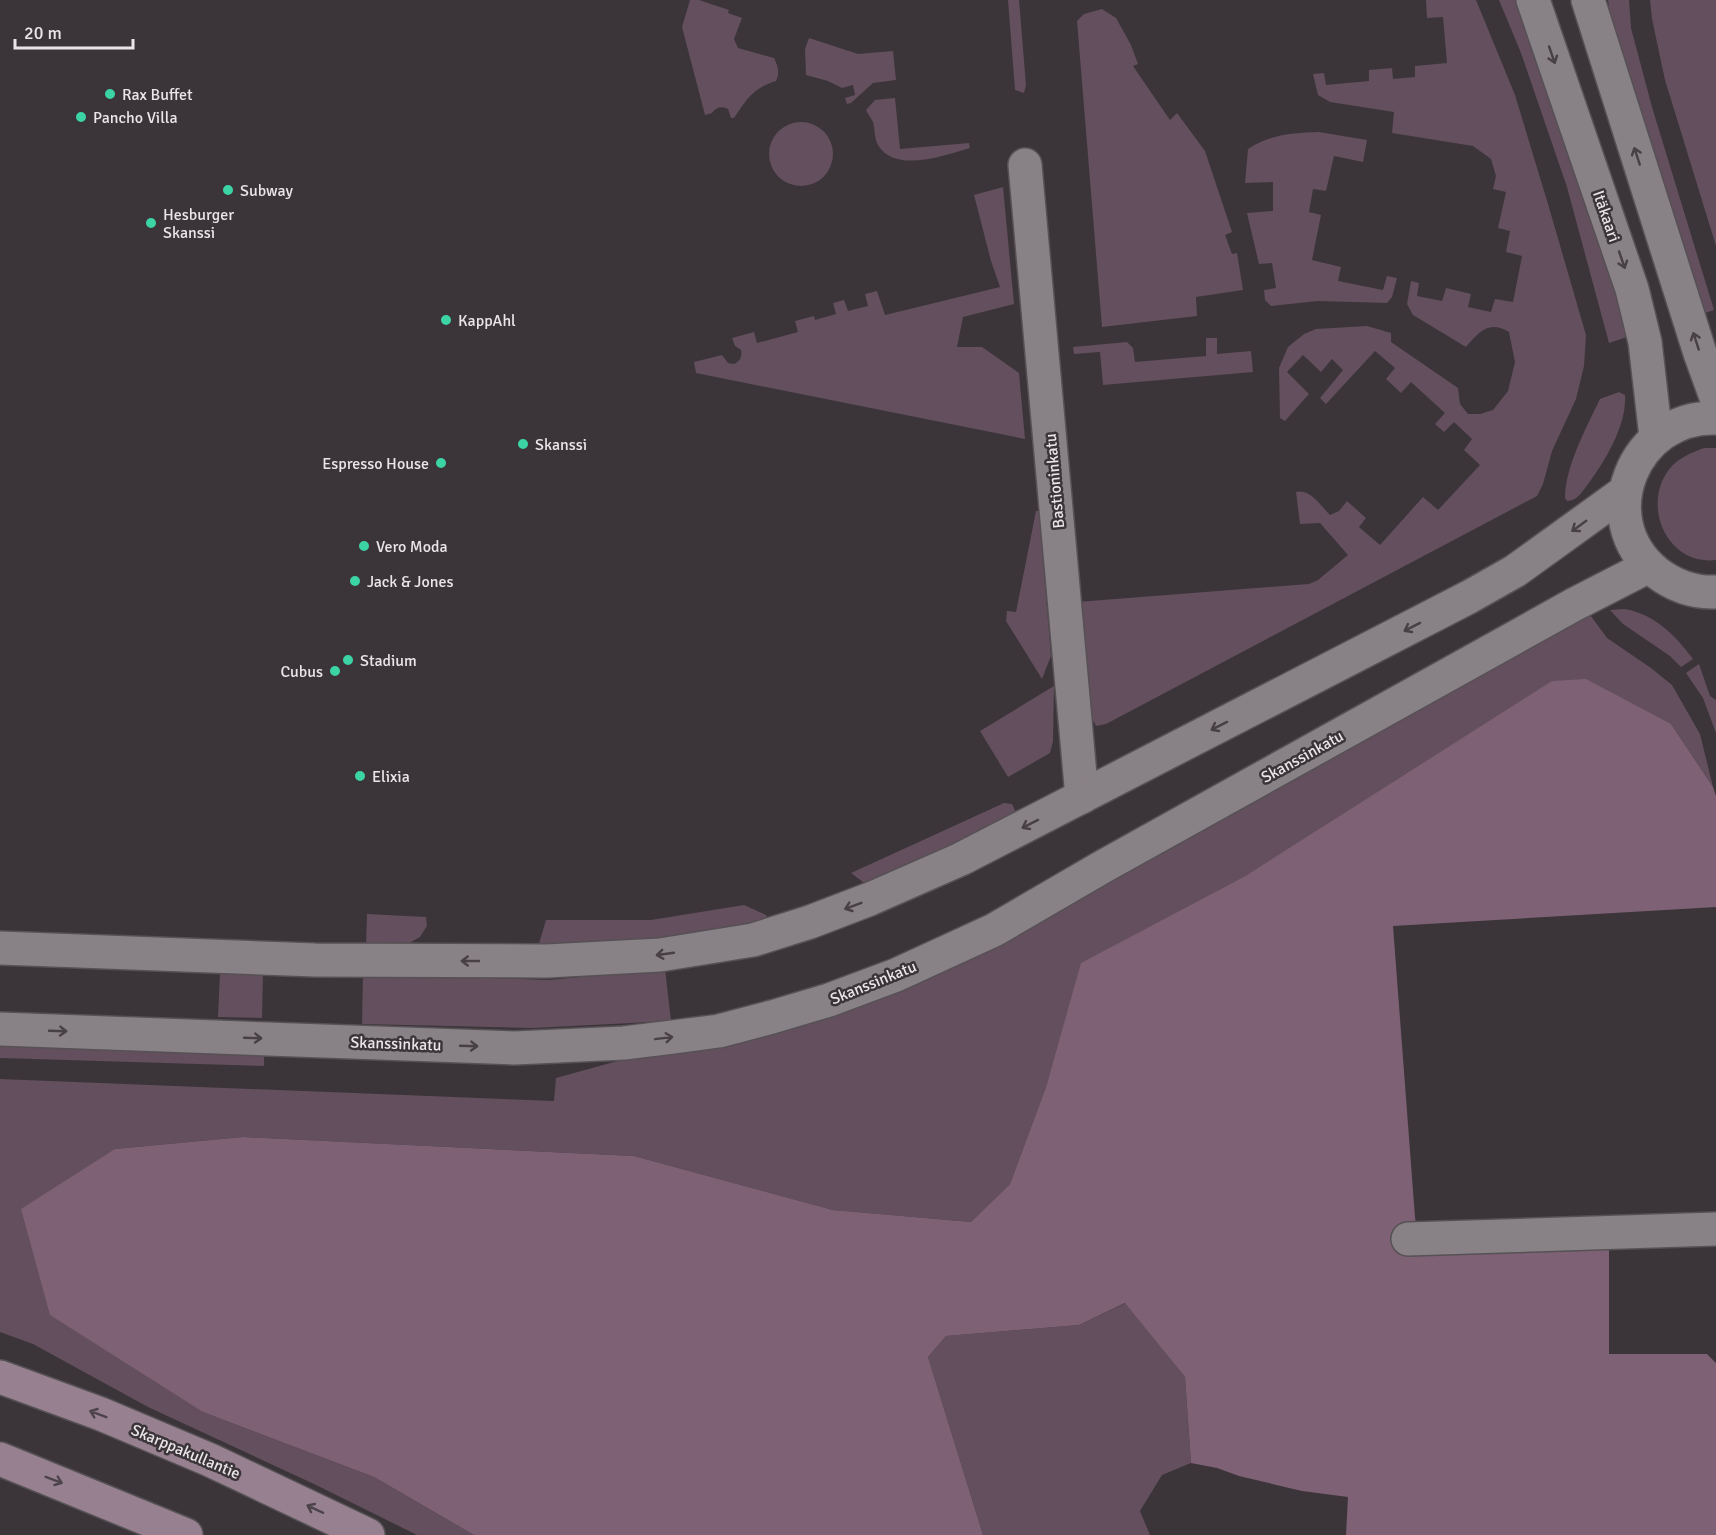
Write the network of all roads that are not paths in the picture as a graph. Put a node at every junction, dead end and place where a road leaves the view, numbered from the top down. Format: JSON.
{"nodes":[{"id":1,"x":1533,"y":0,"type":"edge"},
{"id":2,"x":1587,"y":0,"type":"edge"},
{"id":3,"x":1025,"y":165,"type":"dead end"},
{"id":4,"x":1716,"y":396,"type":"edge"},
{"id":5,"x":1716,"y":418,"type":"edge"},
{"id":6,"x":1656,"y":437,"type":"junction"},
{"id":7,"x":1626,"y":491,"type":"junction"},
{"id":8,"x":1649,"y":566,"type":"junction"},
{"id":9,"x":1716,"y":592,"type":"edge"},
{"id":10,"x":1082,"y":797,"type":"junction"},
{"id":11,"x":0,"y":948,"type":"edge"},
{"id":12,"x":0,"y":1029,"type":"edge"},
{"id":13,"x":1716,"y":1229,"type":"edge"},
{"id":14,"x":1408,"y":1239,"type":"dead end"},
{"id":15,"x":0,"y":1377,"type":"edge"},
{"id":16,"x":0,"y":1459,"type":"edge"},
{"id":17,"x":186,"y":1535,"type":"edge"},
{"id":18,"x":368,"y":1535,"type":"edge"}],
"edges":[{"from":1,"to":6,"type":"street","name":"Itäkaari","one_way":true},
{"from":4,"to":2,"type":"street","one_way":true},
{"from":3,"to":10,"type":"street","name":"Bastioninkatu"},
{"from":5,"to":6,"type":"street"},
{"from":6,"to":7,"type":"street"},
{"from":7,"to":8,"type":"street"},
{"from":7,"to":10,"type":"street","one_way":true},
{"from":8,"to":9,"type":"street"},
{"from":12,"to":8,"type":"street","name":"Skanssinkatu","one_way":true},
{"from":10,"to":11,"type":"street","one_way":true},
{"from":13,"to":14,"type":"street"},
{"from":18,"to":15,"type":"main road","name":"Skarppakullantie","one_way":true},
{"from":16,"to":17,"type":"main road","one_way":true}]}
